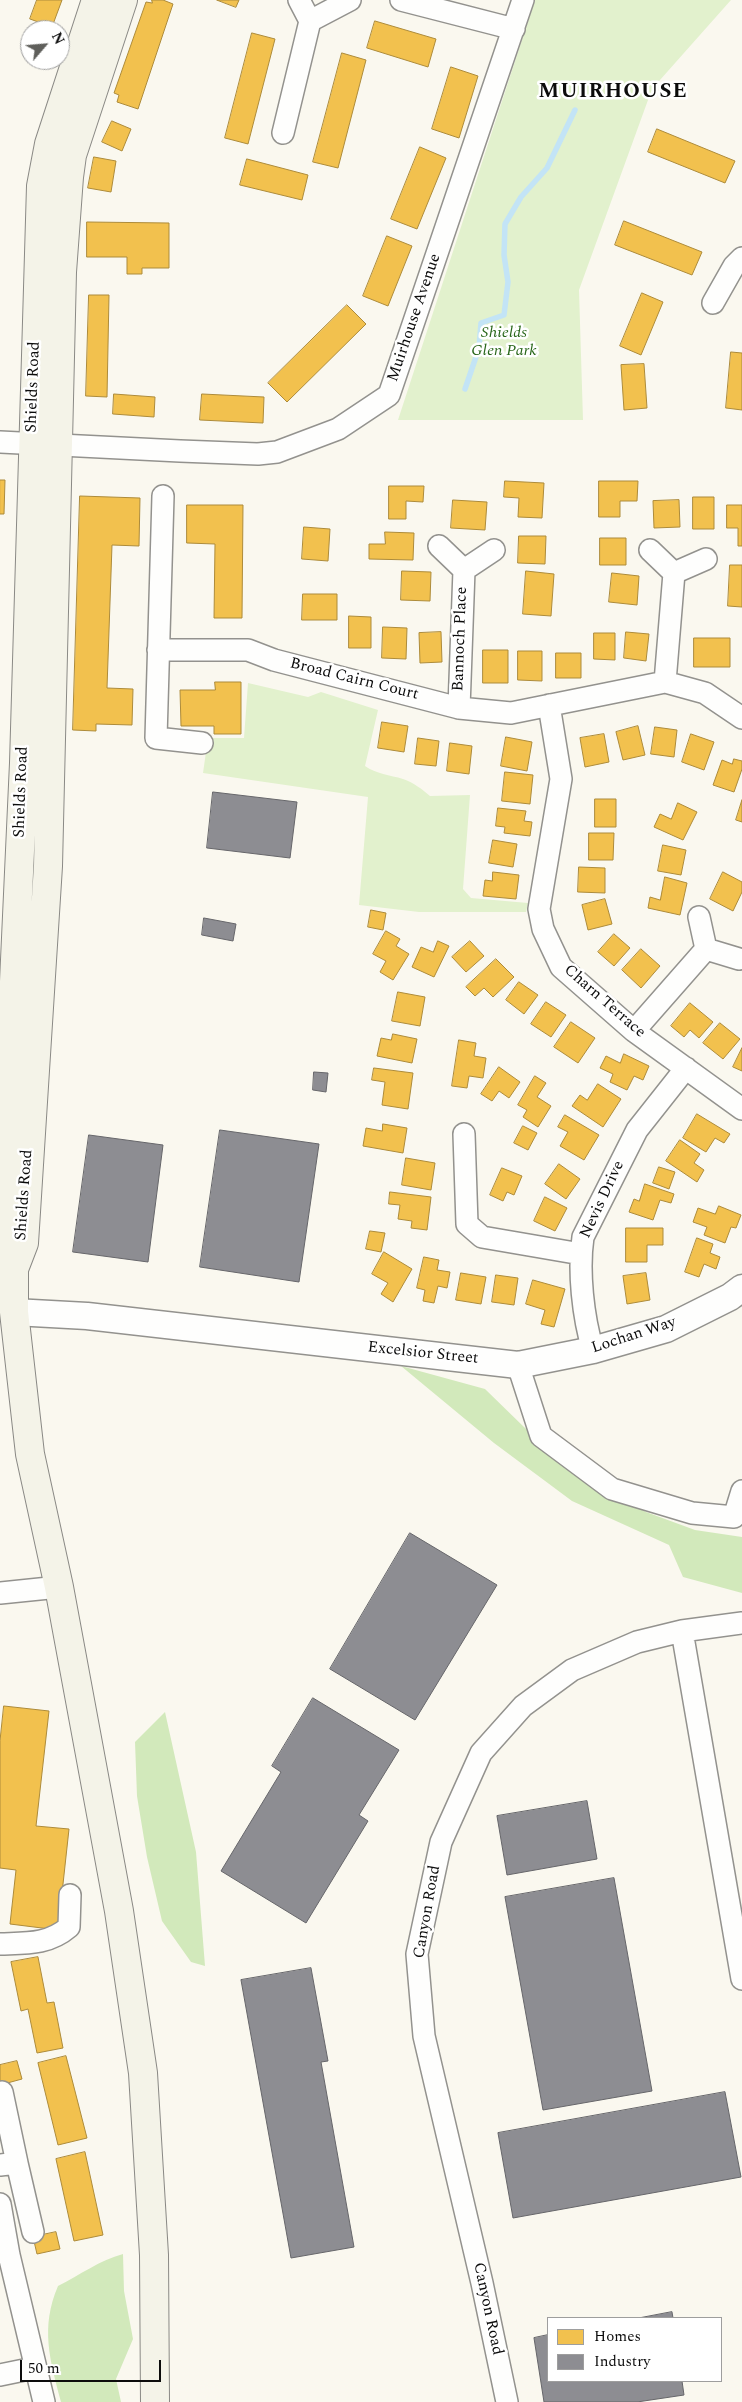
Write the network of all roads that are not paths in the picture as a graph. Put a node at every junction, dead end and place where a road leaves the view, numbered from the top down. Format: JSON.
{"nodes":[{"id":1,"x":96,"y":0,"type":"edge"},
{"id":2,"x":123,"y":0,"type":"edge"},
{"id":3,"x":299,"y":0,"type":"edge"},
{"id":4,"x":350,"y":0,"type":"edge"},
{"id":5,"x":402,"y":0,"type":"edge"},
{"id":6,"x":523,"y":0,"type":"edge"},
{"id":7,"x":310,"y":21,"type":"junction"},
{"id":8,"x":514,"y":29,"type":"junction"},
{"id":9,"x":283,"y":133,"type":"dead end"},
{"id":10,"x":742,"y":258,"type":"edge"},
{"id":11,"x":713,"y":303,"type":"dead end"},
{"id":12,"x":0,"y":442,"type":"edge"},
{"id":13,"x":46,"y":444,"type":"junction"},
{"id":14,"x":163,"y":496,"type":"dead end"},
{"id":15,"x":439,"y":546,"type":"dead end"},
{"id":16,"x":494,"y":550,"type":"dead end"},
{"id":17,"x":650,"y":550,"type":"dead end"},
{"id":18,"x":706,"y":559,"type":"dead end"},
{"id":19,"x":464,"y":570,"type":"junction"},
{"id":20,"x":674,"y":573,"type":"junction"},
{"id":21,"x":158,"y":650,"type":"junction"},
{"id":22,"x":665,"y":682,"type":"junction"},
{"id":23,"x":549,"y":705,"type":"junction"},
{"id":24,"x":459,"y":708,"type":"junction"},
{"id":25,"x":742,"y":718,"type":"edge"},
{"id":26,"x":202,"y":743,"type":"dead end"},
{"id":27,"x":699,"y":917,"type":"dead end"},
{"id":28,"x":706,"y":949,"type":"junction"},
{"id":29,"x":739,"y":959,"type":"dead end"},
{"id":30,"x":634,"y":1031,"type":"junction"},
{"id":31,"x":686,"y":1068,"type":"junction"},
{"id":32,"x":742,"y":1109,"type":"edge"},
{"id":33,"x":464,"y":1134,"type":"dead end"},
{"id":34,"x":581,"y":1254,"type":"junction"},
{"id":35,"x":742,"y":1288,"type":"edge"},
{"id":36,"x":14,"y":1312,"type":"junction"},
{"id":37,"x":592,"y":1350,"type":"junction"},
{"id":38,"x":518,"y":1365,"type":"junction"},
{"id":39,"x":742,"y":1491,"type":"edge"},
{"id":40,"x":59,"y":1587,"type":"junction"},
{"id":41,"x":0,"y":1593,"type":"edge"},
{"id":42,"x":742,"y":1623,"type":"edge"},
{"id":43,"x":682,"y":1631,"type":"junction"},
{"id":44,"x":70,"y":1895,"type":"dead end"},
{"id":45,"x":0,"y":1944,"type":"edge"},
{"id":46,"x":742,"y":1979,"type":"edge"},
{"id":47,"x":2,"y":2092,"type":"dead end"},
{"id":48,"x":8,"y":2164,"type":"edge"},
{"id":49,"x":0,"y":2204,"type":"edge"},
{"id":50,"x":33,"y":2232,"type":"dead end"},
{"id":51,"x":34,"y":2368,"type":"junction"},
{"id":52,"x":0,"y":2375,"type":"edge"},
{"id":53,"x":44,"y":2402,"type":"edge"},
{"id":54,"x":155,"y":2402,"type":"edge"},
{"id":55,"x":507,"y":2402,"type":"edge"}],
"edges":[{"from":1,"to":13,"type":"main road","name":"Shields Road"},
{"from":2,"to":13,"type":"main road","name":"Shields Road"},
{"from":3,"to":7,"type":"street"},
{"from":4,"to":7,"type":"street"},
{"from":5,"to":8,"type":"street"},
{"from":6,"to":8,"type":"street","name":"Muirhouse Avenue"},
{"from":7,"to":9,"type":"street"},
{"from":8,"to":13,"type":"street","name":"Muirhouse Avenue"},
{"from":10,"to":11,"type":"street"},
{"from":12,"to":13,"type":"street","name":"Muirhouse Avenue"},
{"from":13,"to":36,"type":"main road","name":"Shields Road"},
{"from":14,"to":21,"type":"street"},
{"from":15,"to":19,"type":"street","name":"Bannoch Place"},
{"from":16,"to":19,"type":"street","name":"Bannoch Place"},
{"from":17,"to":20,"type":"street"},
{"from":18,"to":20,"type":"street"},
{"from":19,"to":24,"type":"street","name":"Bannoch Place"},
{"from":20,"to":22,"type":"street"},
{"from":21,"to":24,"type":"street","name":"Broad Cairn Court"},
{"from":21,"to":26,"type":"street"},
{"from":22,"to":23,"type":"street","name":"Broad Cairn Court"},
{"from":22,"to":25,"type":"street"},
{"from":23,"to":24,"type":"street","name":"Broad Cairn Court"},
{"from":23,"to":30,"type":"street","name":"Charn Terrace"},
{"from":27,"to":28,"type":"street"},
{"from":28,"to":29,"type":"street"},
{"from":28,"to":30,"type":"street"},
{"from":30,"to":31,"type":"street","name":"Charn Terrace"},
{"from":31,"to":32,"type":"street","name":"Charn Terrace"},
{"from":31,"to":34,"type":"street","name":"Nevis Drive"},
{"from":33,"to":34,"type":"street"},
{"from":34,"to":37,"type":"street","name":"Nevis Drive"},
{"from":35,"to":37,"type":"street","name":"Lochan Way"},
{"from":36,"to":38,"type":"street","name":"Excelsior Street"},
{"from":36,"to":40,"type":"main road"},
{"from":37,"to":38,"type":"street","name":"Lochan Way"},
{"from":38,"to":39,"type":"street"},
{"from":40,"to":41,"type":"street"},
{"from":40,"to":54,"type":"main road"},
{"from":42,"to":43,"type":"street","name":"Canyon Road"},
{"from":43,"to":46,"type":"street"},
{"from":43,"to":55,"type":"street","name":"Canyon Road"},
{"from":44,"to":45,"type":"street"},
{"from":47,"to":48,"type":"street"},
{"from":48,"to":50,"type":"street"},
{"from":49,"to":51,"type":"street"},
{"from":51,"to":52,"type":"street"},
{"from":51,"to":53,"type":"street"}]}
